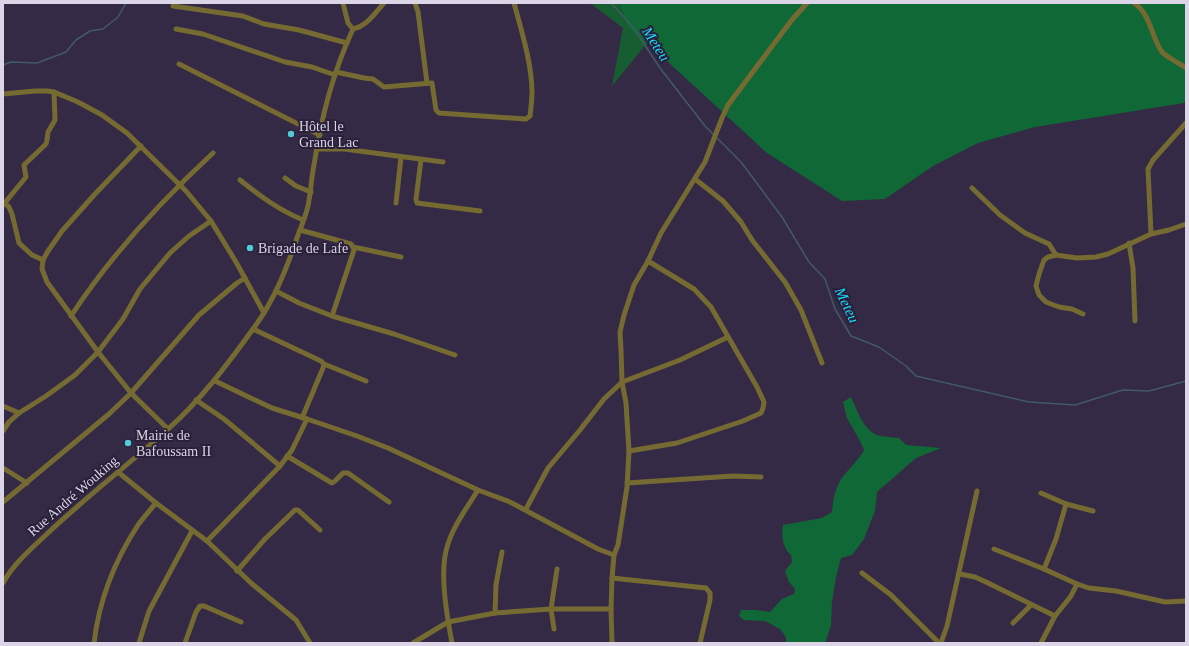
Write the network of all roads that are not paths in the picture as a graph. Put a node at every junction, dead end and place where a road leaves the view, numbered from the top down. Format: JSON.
{"nodes":[{"id":1,"x":343,"y":3,"type":"edge"},
{"id":2,"x":384,"y":3,"type":"edge"},
{"id":3,"x":415,"y":3,"type":"edge"},
{"id":4,"x":514,"y":3,"type":"edge"},
{"id":5,"x":807,"y":3,"type":"edge"},
{"id":6,"x":1134,"y":3,"type":"edge"},
{"id":7,"x":173,"y":6,"type":"dead end"},
{"id":8,"x":354,"y":28,"type":"junction"},
{"id":9,"x":176,"y":29,"type":"dead end"},
{"id":10,"x":347,"y":43,"type":"junction"},
{"id":11,"x":179,"y":64,"type":"dead end"},
{"id":12,"x":1186,"y":68,"type":"edge"},
{"id":13,"x":335,"y":73,"type":"junction"},
{"id":14,"x":427,"y":83,"type":"junction"},
{"id":15,"x":54,"y":92,"type":"junction"},
{"id":16,"x":3,"y":94,"type":"edge"},
{"id":17,"x":1186,"y":123,"type":"edge"},
{"id":18,"x":320,"y":135,"type":"junction"},
{"id":19,"x":141,"y":146,"type":"junction"},
{"id":20,"x":317,"y":149,"type":"junction"},
{"id":21,"x":213,"y":152,"type":"dead end"},
{"id":22,"x":401,"y":157,"type":"junction"},
{"id":23,"x":421,"y":160,"type":"junction"},
{"id":24,"x":443,"y":162,"type":"dead end"},
{"id":25,"x":285,"y":178,"type":"dead end"},
{"id":26,"x":695,"y":179,"type":"junction"},
{"id":27,"x":240,"y":180,"type":"dead end"},
{"id":28,"x":179,"y":185,"type":"junction"},
{"id":29,"x":972,"y":188,"type":"dead end"},
{"id":30,"x":311,"y":192,"type":"junction"},
{"id":31,"x":3,"y":203,"type":"edge"},
{"id":32,"x":396,"y":203,"type":"dead end"},
{"id":33,"x":480,"y":211,"type":"dead end"},
{"id":34,"x":303,"y":220,"type":"junction"},
{"id":35,"x":211,"y":221,"type":"junction"},
{"id":36,"x":1186,"y":224,"type":"edge"},
{"id":37,"x":300,"y":230,"type":"junction"},
{"id":38,"x":1151,"y":234,"type":"junction"},
{"id":39,"x":1129,"y":243,"type":"junction"},
{"id":40,"x":353,"y":246,"type":"junction"},
{"id":41,"x":1056,"y":255,"type":"junction"},
{"id":42,"x":401,"y":257,"type":"dead end"},
{"id":43,"x":43,"y":260,"type":"junction"},
{"id":44,"x":648,"y":261,"type":"junction"},
{"id":45,"x":245,"y":278,"type":"junction"},
{"id":46,"x":276,"y":290,"type":"junction"},
{"id":47,"x":264,"y":313,"type":"junction"},
{"id":48,"x":1083,"y":314,"type":"dead end"},
{"id":49,"x":72,"y":316,"type":"junction"},
{"id":50,"x":332,"y":316,"type":"junction"},
{"id":51,"x":1135,"y":321,"type":"dead end"},
{"id":52,"x":253,"y":329,"type":"junction"},
{"id":53,"x":728,"y":337,"type":"junction"},
{"id":54,"x":98,"y":352,"type":"junction"},
{"id":55,"x":455,"y":355,"type":"dead end"},
{"id":56,"x":822,"y":363,"type":"dead end"},
{"id":57,"x":324,"y":364,"type":"junction"},
{"id":58,"x":215,"y":381,"type":"junction"},
{"id":59,"x":366,"y":381,"type":"dead end"},
{"id":60,"x":622,"y":382,"type":"junction"},
{"id":61,"x":131,"y":393,"type":"junction"},
{"id":62,"x":196,"y":400,"type":"junction"},
{"id":63,"x":3,"y":406,"type":"edge"},
{"id":64,"x":19,"y":413,"type":"junction"},
{"id":65,"x":304,"y":418,"type":"junction"},
{"id":66,"x":168,"y":429,"type":"junction"},
{"id":67,"x":3,"y":431,"type":"edge"},
{"id":68,"x":629,"y":451,"type":"junction"},
{"id":69,"x":287,"y":456,"type":"junction"},
{"id":70,"x":280,"y":466,"type":"junction"},
{"id":71,"x":3,"y":468,"type":"edge"},
{"id":72,"x":118,"y":472,"type":"junction"},
{"id":73,"x":761,"y":477,"type":"dead end"},
{"id":74,"x":627,"y":482,"type":"junction"},
{"id":75,"x":27,"y":483,"type":"junction"},
{"id":76,"x":478,"y":490,"type":"junction"},
{"id":77,"x":977,"y":491,"type":"dead end"},
{"id":78,"x":1041,"y":493,"type":"dead end"},
{"id":79,"x":3,"y":502,"type":"edge"},
{"id":80,"x":389,"y":502,"type":"dead end"},
{"id":81,"x":156,"y":503,"type":"junction"},
{"id":82,"x":1066,"y":504,"type":"junction"},
{"id":83,"x":526,"y":509,"type":"junction"},
{"id":84,"x":1092,"y":511,"type":"dead end"},
{"id":85,"x":320,"y":530,"type":"dead end"},
{"id":86,"x":192,"y":531,"type":"junction"},
{"id":87,"x":207,"y":541,"type":"junction"},
{"id":88,"x":994,"y":549,"type":"dead end"},
{"id":89,"x":502,"y":552,"type":"dead end"},
{"id":90,"x":614,"y":555,"type":"junction"},
{"id":91,"x":557,"y":569,"type":"dead end"},
{"id":92,"x":1044,"y":569,"type":"junction"},
{"id":93,"x":237,"y":570,"type":"junction"},
{"id":94,"x":862,"y":573,"type":"dead end"},
{"id":95,"x":960,"y":574,"type":"junction"},
{"id":96,"x":612,"y":578,"type":"junction"},
{"id":97,"x":3,"y":583,"type":"edge"},
{"id":98,"x":1077,"y":584,"type":"junction"},
{"id":99,"x":1186,"y":601,"type":"edge"},
{"id":100,"x":1031,"y":604,"type":"junction"},
{"id":101,"x":551,"y":609,"type":"junction"},
{"id":102,"x":611,"y":609,"type":"junction"},
{"id":103,"x":495,"y":613,"type":"junction"},
{"id":104,"x":1056,"y":616,"type":"junction"},
{"id":105,"x":241,"y":622,"type":"dead end"},
{"id":106,"x":448,"y":622,"type":"junction"},
{"id":107,"x":1013,"y":624,"type":"dead end"},
{"id":108,"x":554,"y":629,"type":"dead end"},
{"id":109,"x":94,"y":643,"type":"edge"},
{"id":110,"x":140,"y":643,"type":"edge"},
{"id":111,"x":185,"y":643,"type":"edge"},
{"id":112,"x":310,"y":643,"type":"edge"},
{"id":113,"x":413,"y":643,"type":"edge"},
{"id":114,"x":452,"y":643,"type":"edge"},
{"id":115,"x":612,"y":643,"type":"edge"},
{"id":116,"x":700,"y":643,"type":"edge"},
{"id":117,"x":940,"y":643,"type":"edge"},
{"id":118,"x":1041,"y":643,"type":"edge"}],
"edges":[{"from":1,"to":8,"type":"street"},
{"from":2,"to":8,"type":"street"},
{"from":3,"to":14,"type":"street"},
{"from":4,"to":14,"type":"street"},
{"from":5,"to":26,"type":"street"},
{"from":6,"to":12,"type":"street"},
{"from":7,"to":10,"type":"street"},
{"from":8,"to":10,"type":"street","name":"Rue André Wouking"},
{"from":9,"to":13,"type":"street"},
{"from":10,"to":13,"type":"street","name":"Rue André Wouking"},
{"from":11,"to":18,"type":"street"},
{"from":13,"to":14,"type":"street"},
{"from":13,"to":18,"type":"street","name":"Rue André Wouking"},
{"from":15,"to":16,"type":"street"},
{"from":15,"to":19,"type":"street"},
{"from":15,"to":31,"type":"street"},
{"from":17,"to":38,"type":"street"},
{"from":18,"to":20,"type":"street","name":"Rue André Wouking"},
{"from":19,"to":28,"type":"street"},
{"from":19,"to":43,"type":"street"},
{"from":20,"to":22,"type":"street"},
{"from":20,"to":30,"type":"street","name":"Rue André Wouking"},
{"from":21,"to":28,"type":"street"},
{"from":22,"to":23,"type":"street"},
{"from":22,"to":32,"type":"street"},
{"from":23,"to":24,"type":"street"},
{"from":23,"to":33,"type":"street"},
{"from":25,"to":30,"type":"street"},
{"from":26,"to":44,"type":"street"},
{"from":26,"to":56,"type":"street"},
{"from":27,"to":34,"type":"street"},
{"from":28,"to":35,"type":"street"},
{"from":28,"to":49,"type":"street"},
{"from":29,"to":41,"type":"street"},
{"from":30,"to":34,"type":"street","name":"Rue André Wouking"},
{"from":31,"to":43,"type":"street"},
{"from":34,"to":37,"type":"street","name":"Rue André Wouking"},
{"from":35,"to":45,"type":"street"},
{"from":35,"to":54,"type":"street"},
{"from":36,"to":38,"type":"street"},
{"from":37,"to":40,"type":"street"},
{"from":37,"to":46,"type":"street","name":"Rue André Wouking"},
{"from":38,"to":39,"type":"street"},
{"from":39,"to":41,"type":"street"},
{"from":39,"to":51,"type":"street"},
{"from":40,"to":42,"type":"street"},
{"from":40,"to":50,"type":"street"},
{"from":41,"to":48,"type":"street"},
{"from":43,"to":49,"type":"street"},
{"from":44,"to":53,"type":"street"},
{"from":44,"to":60,"type":"street"},
{"from":45,"to":47,"type":"street"},
{"from":45,"to":61,"type":"street"},
{"from":46,"to":47,"type":"street","name":"Rue André Wouking"},
{"from":46,"to":50,"type":"street"},
{"from":47,"to":52,"type":"street","name":"Rue André Wouking"},
{"from":49,"to":54,"type":"street"},
{"from":50,"to":55,"type":"street"},
{"from":52,"to":57,"type":"street"},
{"from":52,"to":58,"type":"street","name":"Rue André Wouking"},
{"from":53,"to":60,"type":"street"},
{"from":53,"to":68,"type":"street"},
{"from":54,"to":61,"type":"street"},
{"from":54,"to":64,"type":"street"},
{"from":57,"to":59,"type":"street"},
{"from":57,"to":65,"type":"street"},
{"from":58,"to":62,"type":"street","name":"Rue André Wouking"},
{"from":58,"to":65,"type":"street"},
{"from":60,"to":68,"type":"street"},
{"from":60,"to":83,"type":"street"},
{"from":61,"to":66,"type":"street"},
{"from":61,"to":75,"type":"street"},
{"from":62,"to":66,"type":"street","name":"Rue André Wouking"},
{"from":62,"to":70,"type":"street"},
{"from":63,"to":64,"type":"street"},
{"from":64,"to":67,"type":"street"},
{"from":65,"to":69,"type":"street"},
{"from":65,"to":76,"type":"street"},
{"from":66,"to":72,"type":"street","name":"Rue André Wouking"},
{"from":68,"to":74,"type":"street"},
{"from":69,"to":70,"type":"street"},
{"from":69,"to":80,"type":"street"},
{"from":70,"to":87,"type":"street"},
{"from":71,"to":75,"type":"street"},
{"from":72,"to":81,"type":"street"},
{"from":72,"to":97,"type":"street","name":"Rue André Wouking"},
{"from":73,"to":74,"type":"street"},
{"from":74,"to":90,"type":"street"},
{"from":75,"to":79,"type":"street"},
{"from":76,"to":83,"type":"street"},
{"from":76,"to":106,"type":"street"},
{"from":77,"to":95,"type":"street"},
{"from":78,"to":82,"type":"street"},
{"from":81,"to":86,"type":"street"},
{"from":81,"to":109,"type":"street"},
{"from":82,"to":84,"type":"street"},
{"from":82,"to":92,"type":"street"},
{"from":83,"to":90,"type":"street"},
{"from":85,"to":93,"type":"street"},
{"from":86,"to":87,"type":"street"},
{"from":86,"to":110,"type":"street"},
{"from":87,"to":93,"type":"street"},
{"from":88,"to":92,"type":"street"},
{"from":89,"to":103,"type":"street"},
{"from":90,"to":96,"type":"street"},
{"from":91,"to":101,"type":"street"},
{"from":92,"to":98,"type":"street"},
{"from":93,"to":112,"type":"street"},
{"from":94,"to":117,"type":"street"},
{"from":95,"to":100,"type":"street"},
{"from":95,"to":117,"type":"street"},
{"from":96,"to":102,"type":"street"},
{"from":96,"to":116,"type":"street"},
{"from":98,"to":99,"type":"street"},
{"from":98,"to":104,"type":"street"},
{"from":100,"to":104,"type":"street"},
{"from":100,"to":107,"type":"street"},
{"from":101,"to":102,"type":"street"},
{"from":101,"to":103,"type":"street"},
{"from":101,"to":108,"type":"street"},
{"from":102,"to":115,"type":"street"},
{"from":103,"to":106,"type":"street"},
{"from":104,"to":118,"type":"street"},
{"from":105,"to":111,"type":"street"},
{"from":106,"to":113,"type":"street"},
{"from":106,"to":114,"type":"street"}]}
